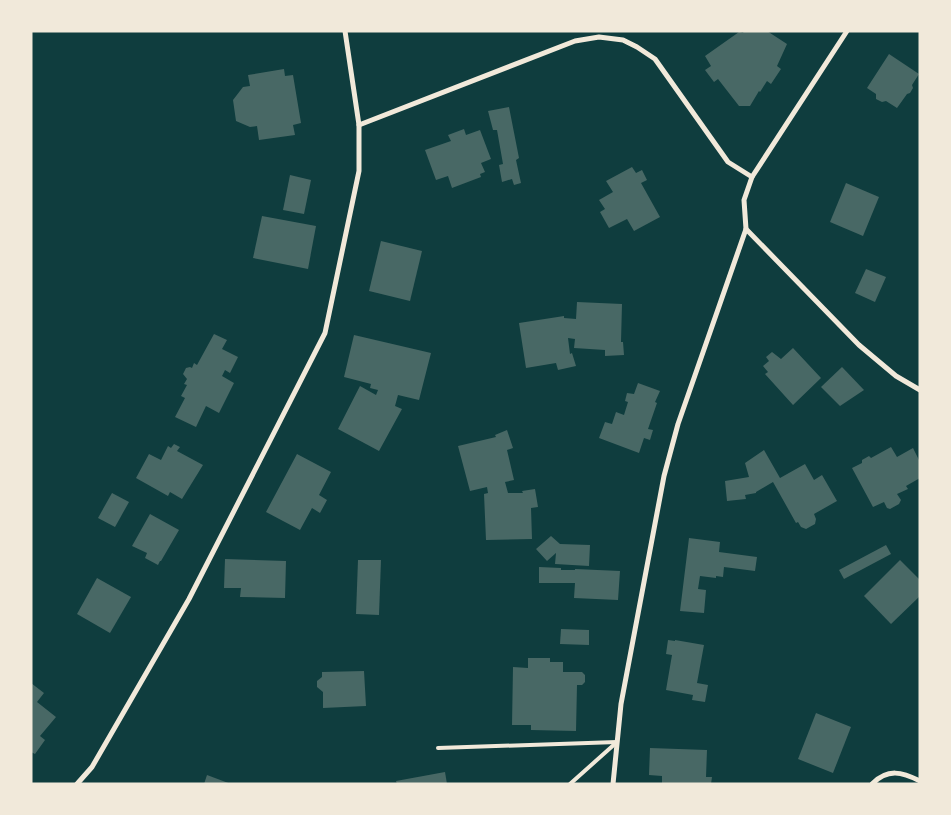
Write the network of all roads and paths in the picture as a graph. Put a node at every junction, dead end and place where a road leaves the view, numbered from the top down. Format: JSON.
{"nodes":[{"id":1,"x":345,"y":31,"type":"edge"},
{"id":2,"x":847,"y":31,"type":"edge"},
{"id":3,"x":359,"y":125,"type":"junction"},
{"id":4,"x":752,"y":177,"type":"junction"},
{"id":5,"x":746,"y":229,"type":"junction"},
{"id":6,"x":920,"y":390,"type":"edge"},
{"id":7,"x":617,"y":742,"type":"junction"},
{"id":8,"x":438,"y":748,"type":"dead end"},
{"id":9,"x":920,"y":782,"type":"edge"},
{"id":10,"x":77,"y":784,"type":"edge"},
{"id":11,"x":570,"y":784,"type":"edge"},
{"id":12,"x":613,"y":784,"type":"edge"},
{"id":13,"x":872,"y":784,"type":"edge"}],
"edges":[{"from":1,"to":3,"type":"street"},
{"from":2,"to":4,"type":"street"},
{"from":3,"to":4,"type":"street"},
{"from":3,"to":10,"type":"street"},
{"from":4,"to":5,"type":"street"},
{"from":5,"to":6,"type":"street"},
{"from":5,"to":7,"type":"street"},
{"from":7,"to":8,"type":"lane"},
{"from":7,"to":11,"type":"lane"},
{"from":7,"to":12,"type":"street"},
{"from":9,"to":13,"type":"street"}]}
